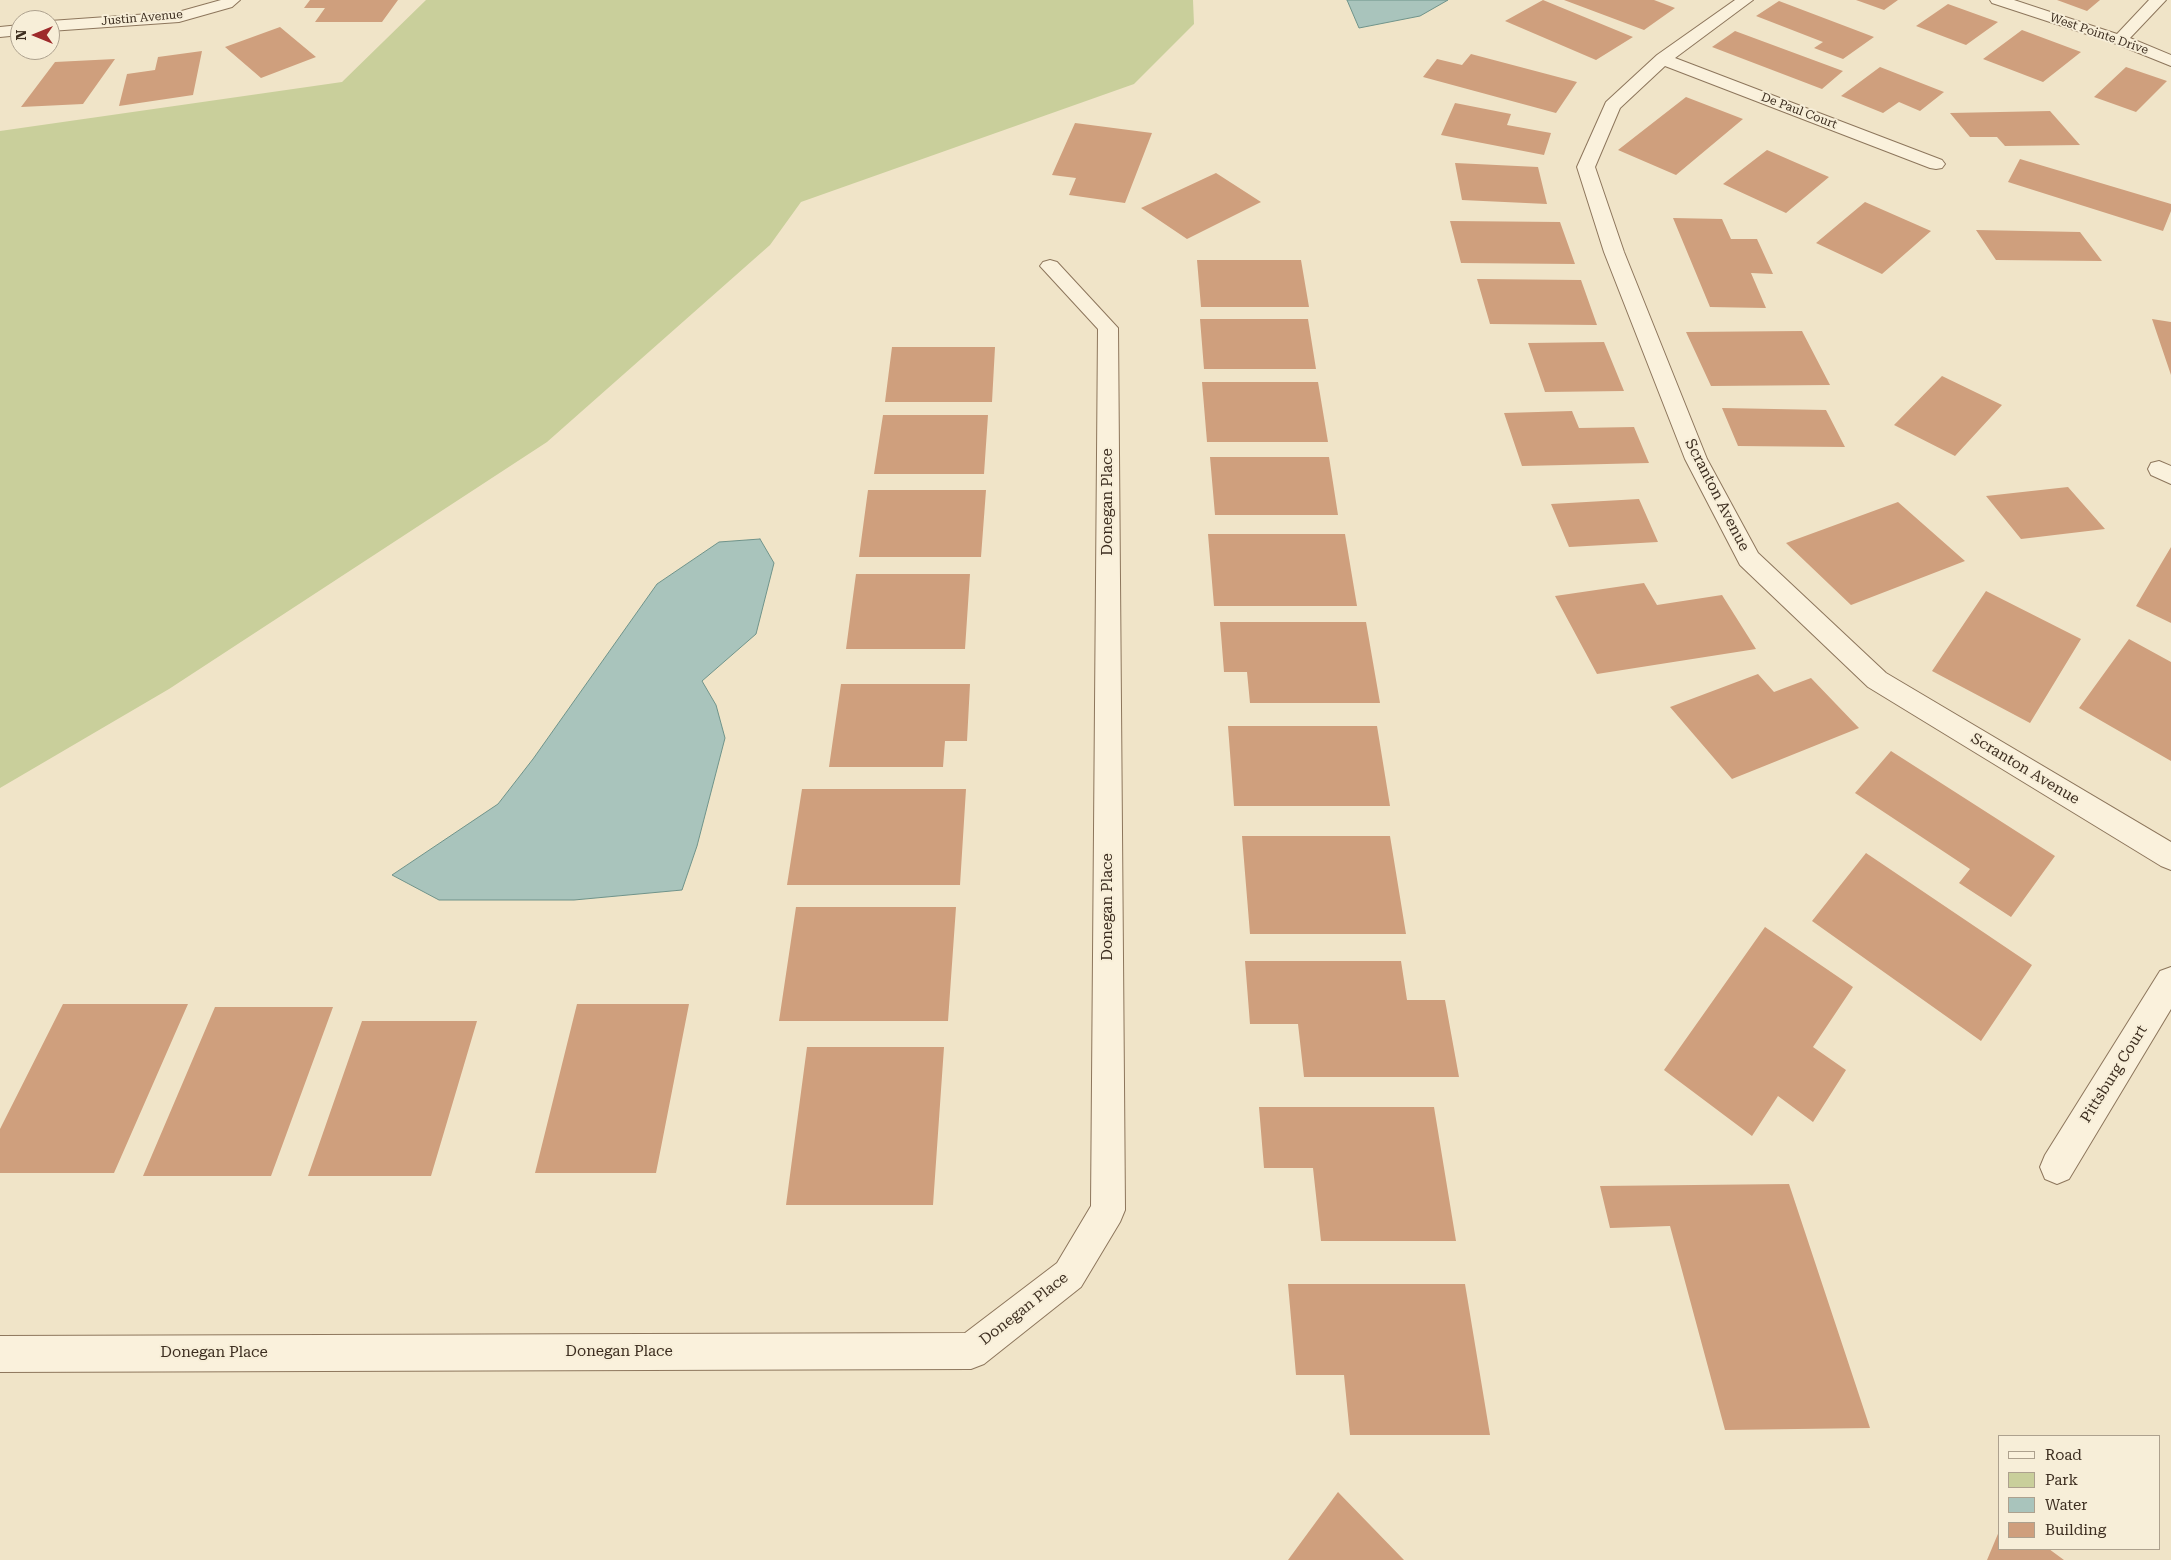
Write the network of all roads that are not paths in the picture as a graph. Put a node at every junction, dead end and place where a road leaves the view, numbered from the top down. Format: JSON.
{"nodes":[{"id":1,"x":232,"y":0,"type":"edge"},
{"id":2,"x":1745,"y":0,"type":"edge"},
{"id":3,"x":1998,"y":0,"type":"edge"},
{"id":4,"x":2158,"y":0,"type":"edge"},
{"id":5,"x":60,"y":25,"type":"edge"},
{"id":6,"x":2120,"y":40,"type":"junction"},
{"id":7,"x":1663,"y":59,"type":"junction"},
{"id":8,"x":2171,"y":61,"type":"edge"},
{"id":9,"x":1936,"y":164,"type":"dead end"},
{"id":10,"x":1050,"y":266,"type":"dead end"},
{"id":11,"x":2171,"y":856,"type":"edge"},
{"id":12,"x":2171,"y":981,"type":"edge"},
{"id":13,"x":2057,"y":1167,"type":"dead end"},
{"id":14,"x":0,"y":1354,"type":"edge"}],
"edges":[{"from":1,"to":5,"type":"street","name":"Justin Avenue"},
{"from":2,"to":7,"type":"street","name":"Scranton Avenue"},
{"from":3,"to":6,"type":"street","name":"West Pointe Drive"},
{"from":4,"to":6,"type":"street"},
{"from":6,"to":8,"type":"street","name":"West Pointe Drive"},
{"from":7,"to":9,"type":"street","name":"De Paul Court"},
{"from":7,"to":11,"type":"street","name":"Scranton Avenue"},
{"from":10,"to":14,"type":"street","name":"Donegan Place"},
{"from":12,"to":13,"type":"street","name":"Pittsburg Court"}]}
